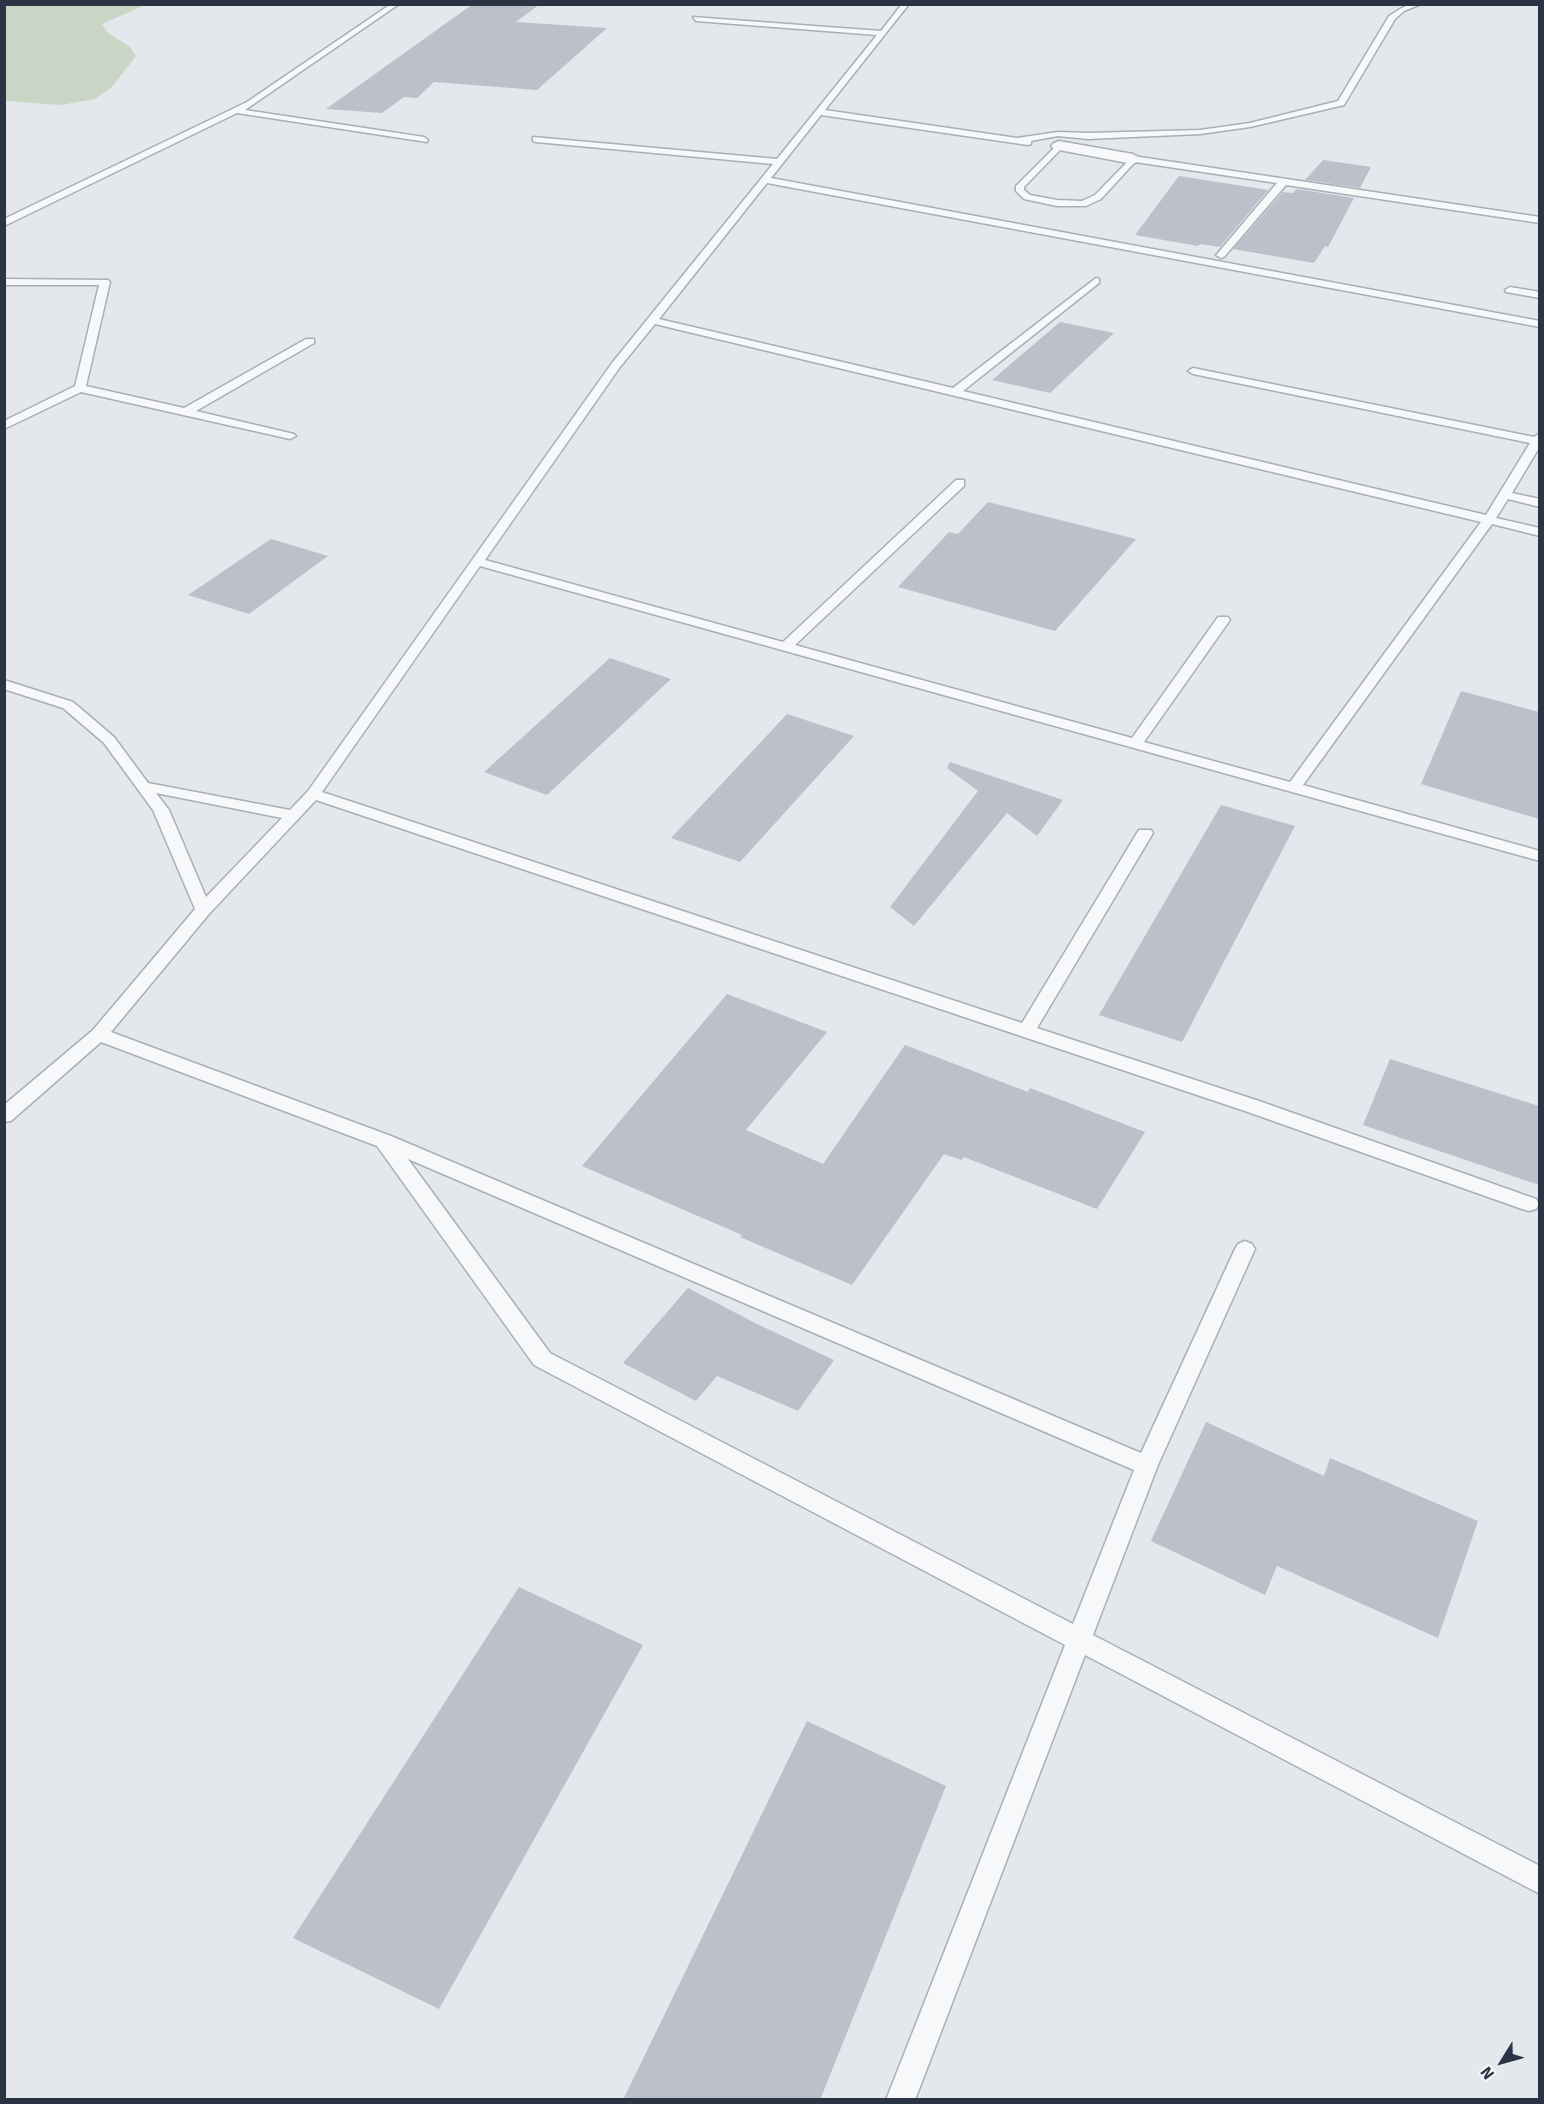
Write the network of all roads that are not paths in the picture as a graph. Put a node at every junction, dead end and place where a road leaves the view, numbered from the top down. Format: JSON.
{"nodes":[{"id":1,"x":396,"y":4,"type":"edge"},
{"id":2,"x":906,"y":4,"type":"edge"},
{"id":3,"x":1418,"y":4,"type":"edge"},
{"id":4,"x":696,"y":19,"type":"dead end"},
{"id":5,"x":883,"y":33,"type":"junction"},
{"id":6,"x":237,"y":111,"type":"junction"},
{"id":7,"x":820,"y":112,"type":"junction"},
{"id":8,"x":536,"y":139,"type":"dead end"},
{"id":9,"x":424,"y":140,"type":"dead end"},
{"id":10,"x":1018,"y":140,"type":"junction"},
{"id":11,"x":1059,"y":146,"type":"junction"},
{"id":12,"x":1133,"y":159,"type":"junction"},
{"id":13,"x":779,"y":162,"type":"junction"},
{"id":14,"x":765,"y":180,"type":"junction"},
{"id":15,"x":1284,"y":181,"type":"junction"},
{"id":16,"x":1539,"y":220,"type":"edge"},
{"id":17,"x":4,"y":223,"type":"edge"},
{"id":18,"x":1221,"y":255,"type":"dead end"},
{"id":19,"x":1095,"y":280,"type":"dead end"},
{"id":20,"x":4,"y":282,"type":"edge"},
{"id":21,"x":1510,"y":290,"type":"dead end"},
{"id":22,"x":1539,"y":295,"type":"edge"},
{"id":23,"x":652,"y":320,"type":"junction"},
{"id":24,"x":1539,"y":324,"type":"edge"},
{"id":25,"x":310,"y":341,"type":"dead end"},
{"id":26,"x":1193,"y":371,"type":"dead end"},
{"id":27,"x":80,"y":388,"type":"junction"},
{"id":28,"x":955,"y":392,"type":"junction"},
{"id":29,"x":186,"y":412,"type":"junction"},
{"id":30,"x":4,"y":426,"type":"edge"},
{"id":31,"x":290,"y":436,"type":"dead end"},
{"id":32,"x":1538,"y":439,"type":"edge"},
{"id":33,"x":960,"y":483,"type":"dead end"},
{"id":34,"x":1505,"y":495,"type":"junction"},
{"id":35,"x":1539,"y":503,"type":"edge"},
{"id":36,"x":1489,"y":520,"type":"junction"},
{"id":37,"x":1539,"y":532,"type":"edge"},
{"id":38,"x":476,"y":561,"type":"junction"},
{"id":39,"x":1223,"y":620,"type":"dead end"},
{"id":40,"x":785,"y":647,"type":"junction"},
{"id":41,"x":4,"y":684,"type":"edge"},
{"id":42,"x":1135,"y":744,"type":"junction"},
{"id":43,"x":142,"y":786,"type":"junction"},
{"id":44,"x":1293,"y":788,"type":"junction"},
{"id":45,"x":313,"y":795,"type":"junction"},
{"id":46,"x":293,"y":815,"type":"junction"},
{"id":47,"x":1145,"y":832,"type":"dead end"},
{"id":48,"x":1539,"y":856,"type":"edge"},
{"id":49,"x":203,"y":910,"type":"junction"},
{"id":50,"x":1026,"y":1032,"type":"junction"},
{"id":51,"x":99,"y":1034,"type":"junction"},
{"id":52,"x":4,"y":1116,"type":"edge"},
{"id":53,"x":384,"y":1141,"type":"junction"},
{"id":54,"x":1529,"y":1204,"type":"dead end"},
{"id":55,"x":1245,"y":1249,"type":"dead end"},
{"id":56,"x":1147,"y":1465,"type":"junction"},
{"id":57,"x":1080,"y":1641,"type":"junction"},
{"id":58,"x":1539,"y":1881,"type":"edge"},
{"id":59,"x":900,"y":2100,"type":"edge"}],
"edges":[{"from":1,"to":6,"type":"lane"},
{"from":2,"to":5,"type":"lane"},
{"from":3,"to":10,"type":"lane"},
{"from":4,"to":5,"type":"lane"},
{"from":5,"to":7,"type":"lane"},
{"from":6,"to":9,"type":"lane"},
{"from":6,"to":17,"type":"lane"},
{"from":7,"to":10,"type":"lane"},
{"from":7,"to":13,"type":"lane"},
{"from":8,"to":13,"type":"lane"},
{"from":10,"to":11,"type":"lane"},
{"from":11,"to":12,"type":"street"},
{"from":11,"to":12,"type":"lane"},
{"from":12,"to":15,"type":"lane"},
{"from":13,"to":14,"type":"lane"},
{"from":14,"to":23,"type":"lane"},
{"from":14,"to":24,"type":"lane"},
{"from":15,"to":16,"type":"lane"},
{"from":15,"to":18,"type":"lane"},
{"from":19,"to":28,"type":"lane"},
{"from":20,"to":27,"type":"lane"},
{"from":21,"to":22,"type":"lane"},
{"from":23,"to":28,"type":"lane"},
{"from":23,"to":38,"type":"lane"},
{"from":25,"to":29,"type":"lane"},
{"from":26,"to":32,"type":"lane"},
{"from":27,"to":29,"type":"lane"},
{"from":27,"to":30,"type":"lane"},
{"from":28,"to":36,"type":"lane"},
{"from":29,"to":31,"type":"lane"},
{"from":32,"to":34,"type":"lane"},
{"from":33,"to":40,"type":"lane"},
{"from":34,"to":35,"type":"lane"},
{"from":34,"to":36,"type":"lane"},
{"from":36,"to":37,"type":"lane"},
{"from":36,"to":44,"type":"lane"},
{"from":38,"to":40,"type":"lane"},
{"from":38,"to":45,"type":"lane"},
{"from":39,"to":42,"type":"lane"},
{"from":40,"to":42,"type":"lane"},
{"from":41,"to":43,"type":"lane"},
{"from":42,"to":44,"type":"lane"},
{"from":43,"to":46,"type":"lane"},
{"from":43,"to":49,"type":"lane"},
{"from":44,"to":48,"type":"lane"},
{"from":45,"to":46,"type":"lane"},
{"from":45,"to":50,"type":"lane"},
{"from":46,"to":49,"type":"lane"},
{"from":47,"to":50,"type":"lane"},
{"from":49,"to":51,"type":"lane"},
{"from":50,"to":54,"type":"lane"},
{"from":51,"to":52,"type":"lane"},
{"from":51,"to":53,"type":"lane"},
{"from":53,"to":56,"type":"lane"},
{"from":53,"to":57,"type":"lane"},
{"from":55,"to":56,"type":"lane"},
{"from":56,"to":57,"type":"lane"},
{"from":57,"to":58,"type":"lane"},
{"from":57,"to":59,"type":"lane"}]}
